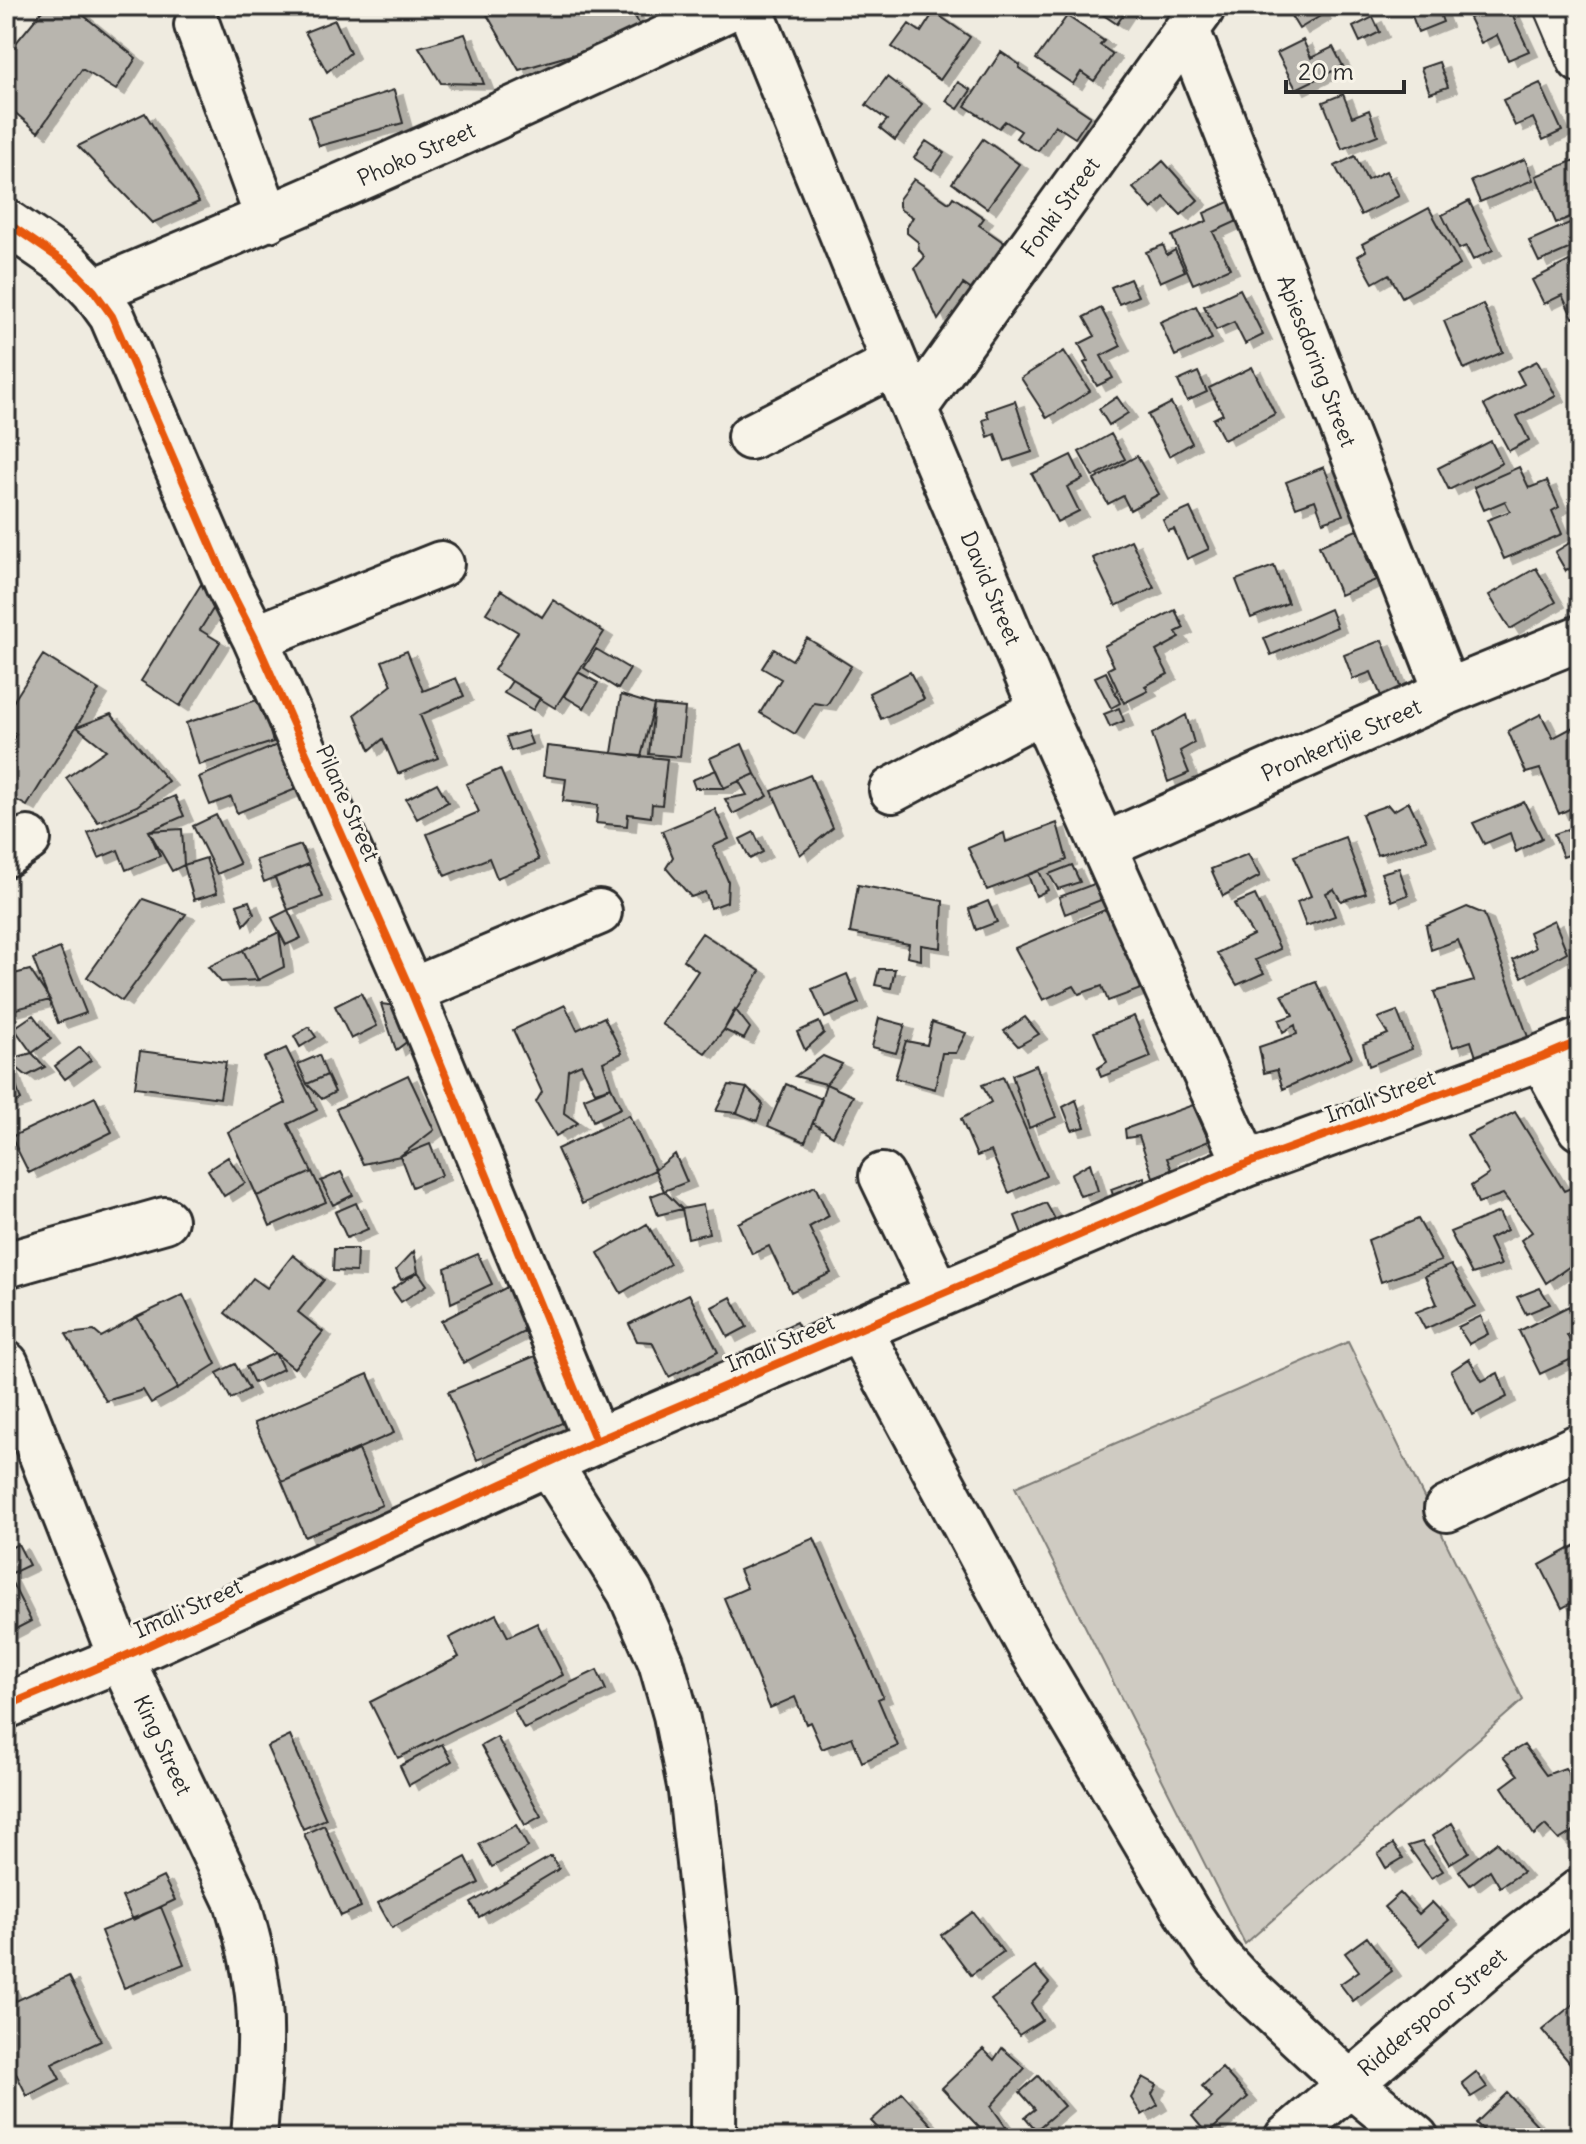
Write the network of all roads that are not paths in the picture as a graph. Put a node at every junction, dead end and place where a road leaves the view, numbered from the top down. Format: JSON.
{"nodes":[{"id":1,"x":734,"y":6,"type":"edge"},
{"id":2,"x":749,"y":6,"type":"edge"},
{"id":3,"x":1557,"y":6,"type":"edge"},
{"id":4,"x":1195,"y":18,"type":"edge"},
{"id":5,"x":197,"y":25,"type":"dead end"},
{"id":6,"x":1580,"y":60,"type":"edge"},
{"id":7,"x":268,"y":219,"type":"junction"},
{"id":8,"x":6,"y":222,"type":"edge"},
{"id":9,"x":94,"y":291,"type":"junction"},
{"id":10,"x":895,"y":363,"type":"junction"},
{"id":11,"x":915,"y":408,"type":"junction"},
{"id":12,"x":750,"y":437,"type":"dead end"},
{"id":13,"x":441,"y":564,"type":"dead end"},
{"id":14,"x":255,"y":638,"type":"junction"},
{"id":15,"x":1580,"y":638,"type":"edge"},
{"id":16,"x":1447,"y":692,"type":"junction"},
{"id":17,"x":1042,"y":710,"type":"junction"},
{"id":18,"x":892,"y":790,"type":"dead end"},
{"id":19,"x":1103,"y":846,"type":"junction"},
{"id":20,"x":599,"y":912,"type":"dead end"},
{"id":21,"x":411,"y":991,"type":"junction"},
{"id":22,"x":1561,"y":1049,"type":"edge"},
{"id":23,"x":1580,"y":1128,"type":"edge"},
{"id":24,"x":1246,"y":1164,"type":"junction"},
{"id":25,"x":882,"y":1176,"type":"dead end"},
{"id":26,"x":165,"y":1220,"type":"dead end"},
{"id":27,"x":6,"y":1265,"type":"edge"},
{"id":28,"x":939,"y":1295,"type":"junction"},
{"id":29,"x":859,"y":1329,"type":"junction"},
{"id":30,"x":6,"y":1364,"type":"edge"},
{"id":31,"x":596,"y":1441,"type":"junction"},
{"id":32,"x":1580,"y":1446,"type":"edge"},
{"id":33,"x":549,"y":1463,"type":"junction"},
{"id":34,"x":1447,"y":1509,"type":"dead end"},
{"id":35,"x":121,"y":1658,"type":"junction"},
{"id":36,"x":6,"y":1706,"type":"edge"},
{"id":37,"x":1580,"y":1891,"type":"edge"},
{"id":38,"x":1349,"y":2083,"type":"junction"},
{"id":39,"x":254,"y":2138,"type":"edge"},
{"id":40,"x":713,"y":2138,"type":"edge"},
{"id":41,"x":1287,"y":2138,"type":"edge"},
{"id":42,"x":1416,"y":2138,"type":"edge"}],
"edges":[{"from":1,"to":7,"type":"street","name":"Phoko Street"},
{"from":2,"to":10,"type":"street","name":"David Street"},
{"from":3,"to":6,"type":"street"},
{"from":4,"to":11,"type":"street","name":"Fonki Street"},
{"from":4,"to":16,"type":"street","name":"Apiesdoring Street"},
{"from":5,"to":7,"type":"street"},
{"from":7,"to":9,"type":"street","name":"Phoko Street"},
{"from":8,"to":9,"type":"street","name":"Pilane Street"},
{"from":9,"to":14,"type":"street","name":"Pilane Street"},
{"from":10,"to":11,"type":"street","name":"David Street"},
{"from":10,"to":12,"type":"street"},
{"from":11,"to":17,"type":"street","name":"David Street"},
{"from":13,"to":14,"type":"street"},
{"from":14,"to":21,"type":"street","name":"Pilane Street"},
{"from":15,"to":16,"type":"street","name":"Pronkertjie Street"},
{"from":16,"to":19,"type":"street","name":"Pronkertjie Street"},
{"from":17,"to":18,"type":"street"},
{"from":17,"to":19,"type":"street","name":"David Street"},
{"from":19,"to":24,"type":"street","name":"David Street"},
{"from":20,"to":21,"type":"street"},
{"from":21,"to":31,"type":"street","name":"Pilane Street"},
{"from":22,"to":23,"type":"street"},
{"from":22,"to":24,"type":"street","name":"Imali Street"},
{"from":24,"to":28,"type":"street","name":"Imali Street"},
{"from":25,"to":28,"type":"street"},
{"from":26,"to":27,"type":"street"},
{"from":28,"to":29,"type":"street","name":"Imali Street"},
{"from":29,"to":31,"type":"street","name":"Imali Street"},
{"from":29,"to":38,"type":"street"},
{"from":30,"to":35,"type":"street","name":"King Street"},
{"from":31,"to":33,"type":"street","name":"Imali Street"},
{"from":32,"to":34,"type":"street"},
{"from":33,"to":35,"type":"street","name":"Imali Street"},
{"from":33,"to":40,"type":"street"},
{"from":35,"to":36,"type":"street","name":"Imali Street"},
{"from":35,"to":39,"type":"street","name":"King Street"},
{"from":37,"to":38,"type":"street","name":"Ridderspoor Street"},
{"from":38,"to":41,"type":"street","name":"Ridderspoor Street"},
{"from":38,"to":42,"type":"street"}]}
